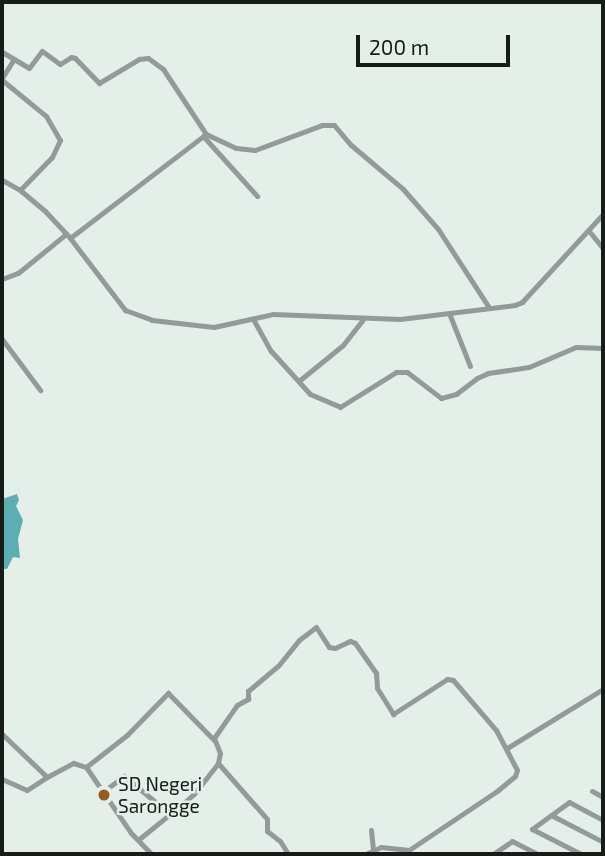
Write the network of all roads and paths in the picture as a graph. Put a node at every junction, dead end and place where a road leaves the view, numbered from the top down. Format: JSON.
{"nodes":[{"id":1,"x":2,"y":52,"type":"edge"},
{"id":2,"x":14,"y":59,"type":"junction"},
{"id":3,"x":2,"y":79,"type":"edge"},
{"id":4,"x":204,"y":135,"type":"junction"},
{"id":5,"x":2,"y":180,"type":"edge"},
{"id":6,"x":20,"y":190,"type":"junction"},
{"id":7,"x":257,"y":196,"type":"dead end"},
{"id":8,"x":603,"y":214,"type":"edge"},
{"id":9,"x":589,"y":231,"type":"junction"},
{"id":10,"x":68,"y":236,"type":"junction"},
{"id":11,"x":603,"y":248,"type":"edge"},
{"id":12,"x":2,"y":279,"type":"edge"},
{"id":13,"x":488,"y":306,"type":"junction"},
{"id":14,"x":449,"y":313,"type":"junction"},
{"id":15,"x":253,"y":319,"type":"junction"},
{"id":16,"x":363,"y":319,"type":"junction"},
{"id":17,"x":2,"y":339,"type":"edge"},
{"id":18,"x":603,"y":348,"type":"edge"},
{"id":19,"x":470,"y":366,"type":"dead end"},
{"id":20,"x":300,"y":380,"type":"junction"},
{"id":21,"x":40,"y":390,"type":"dead end"},
{"id":22,"x":603,"y":689,"type":"edge"},
{"id":23,"x":2,"y":734,"type":"edge"},
{"id":24,"x":214,"y":740,"type":"junction"},
{"id":25,"x":507,"y":748,"type":"junction"},
{"id":26,"x":218,"y":763,"type":"junction"},
{"id":27,"x":86,"y":767,"type":"junction"},
{"id":28,"x":47,"y":778,"type":"junction"},
{"id":29,"x":2,"y":779,"type":"edge"},
{"id":30,"x":603,"y":786,"type":"edge"},
{"id":31,"x":103,"y":791,"type":"junction"},
{"id":32,"x":592,"y":791,"type":"dead end"},
{"id":33,"x":601,"y":796,"type":"edge"},
{"id":34,"x":170,"y":814,"type":"junction"},
{"id":35,"x":551,"y":815,"type":"junction"},
{"id":36,"x":603,"y":820,"type":"edge"},
{"id":37,"x":371,"y":830,"type":"dead end"},
{"id":38,"x":138,"y":840,"type":"junction"},
{"id":39,"x":603,"y":842,"type":"edge"},
{"id":40,"x":373,"y":849,"type":"junction"},
{"id":41,"x":151,"y":854,"type":"edge"},
{"id":42,"x":288,"y":854,"type":"edge"},
{"id":43,"x":365,"y":854,"type":"edge"},
{"id":44,"x":493,"y":854,"type":"edge"},
{"id":45,"x":538,"y":854,"type":"edge"},
{"id":46,"x":581,"y":854,"type":"edge"}],
"edges":[{"from":1,"to":2,"type":"street"},
{"from":2,"to":3,"type":"street"},
{"from":2,"to":4,"type":"street"},
{"from":3,"to":6,"type":"street"},
{"from":4,"to":7,"type":"street"},
{"from":4,"to":10,"type":"street"},
{"from":4,"to":13,"type":"street"},
{"from":5,"to":6,"type":"street"},
{"from":6,"to":10,"type":"street"},
{"from":8,"to":9,"type":"street"},
{"from":9,"to":11,"type":"street"},
{"from":9,"to":13,"type":"street"},
{"from":10,"to":12,"type":"street"},
{"from":10,"to":15,"type":"street"},
{"from":13,"to":14,"type":"street"},
{"from":14,"to":16,"type":"street"},
{"from":14,"to":19,"type":"street"},
{"from":15,"to":16,"type":"street"},
{"from":15,"to":20,"type":"street"},
{"from":16,"to":20,"type":"street"},
{"from":17,"to":21,"type":"street"},
{"from":18,"to":20,"type":"street"},
{"from":22,"to":25,"type":"street"},
{"from":23,"to":28,"type":"street"},
{"from":24,"to":25,"type":"street"},
{"from":24,"to":26,"type":"street"},
{"from":24,"to":27,"type":"street"},
{"from":25,"to":40,"type":"street"},
{"from":26,"to":34,"type":"street"},
{"from":26,"to":42,"type":"street"},
{"from":27,"to":28,"type":"street"},
{"from":27,"to":31,"type":"street"},
{"from":28,"to":29,"type":"street"},
{"from":30,"to":33,"type":"street"},
{"from":31,"to":34,"type":"street"},
{"from":31,"to":38,"type":"street"},
{"from":32,"to":33,"type":"street"},
{"from":34,"to":38,"type":"street"},
{"from":35,"to":36,"type":"street"},
{"from":35,"to":39,"type":"street"},
{"from":35,"to":46,"type":"street"},
{"from":37,"to":40,"type":"street"},
{"from":38,"to":41,"type":"street"},
{"from":40,"to":43,"type":"street"},
{"from":44,"to":45,"type":"street"}]}
